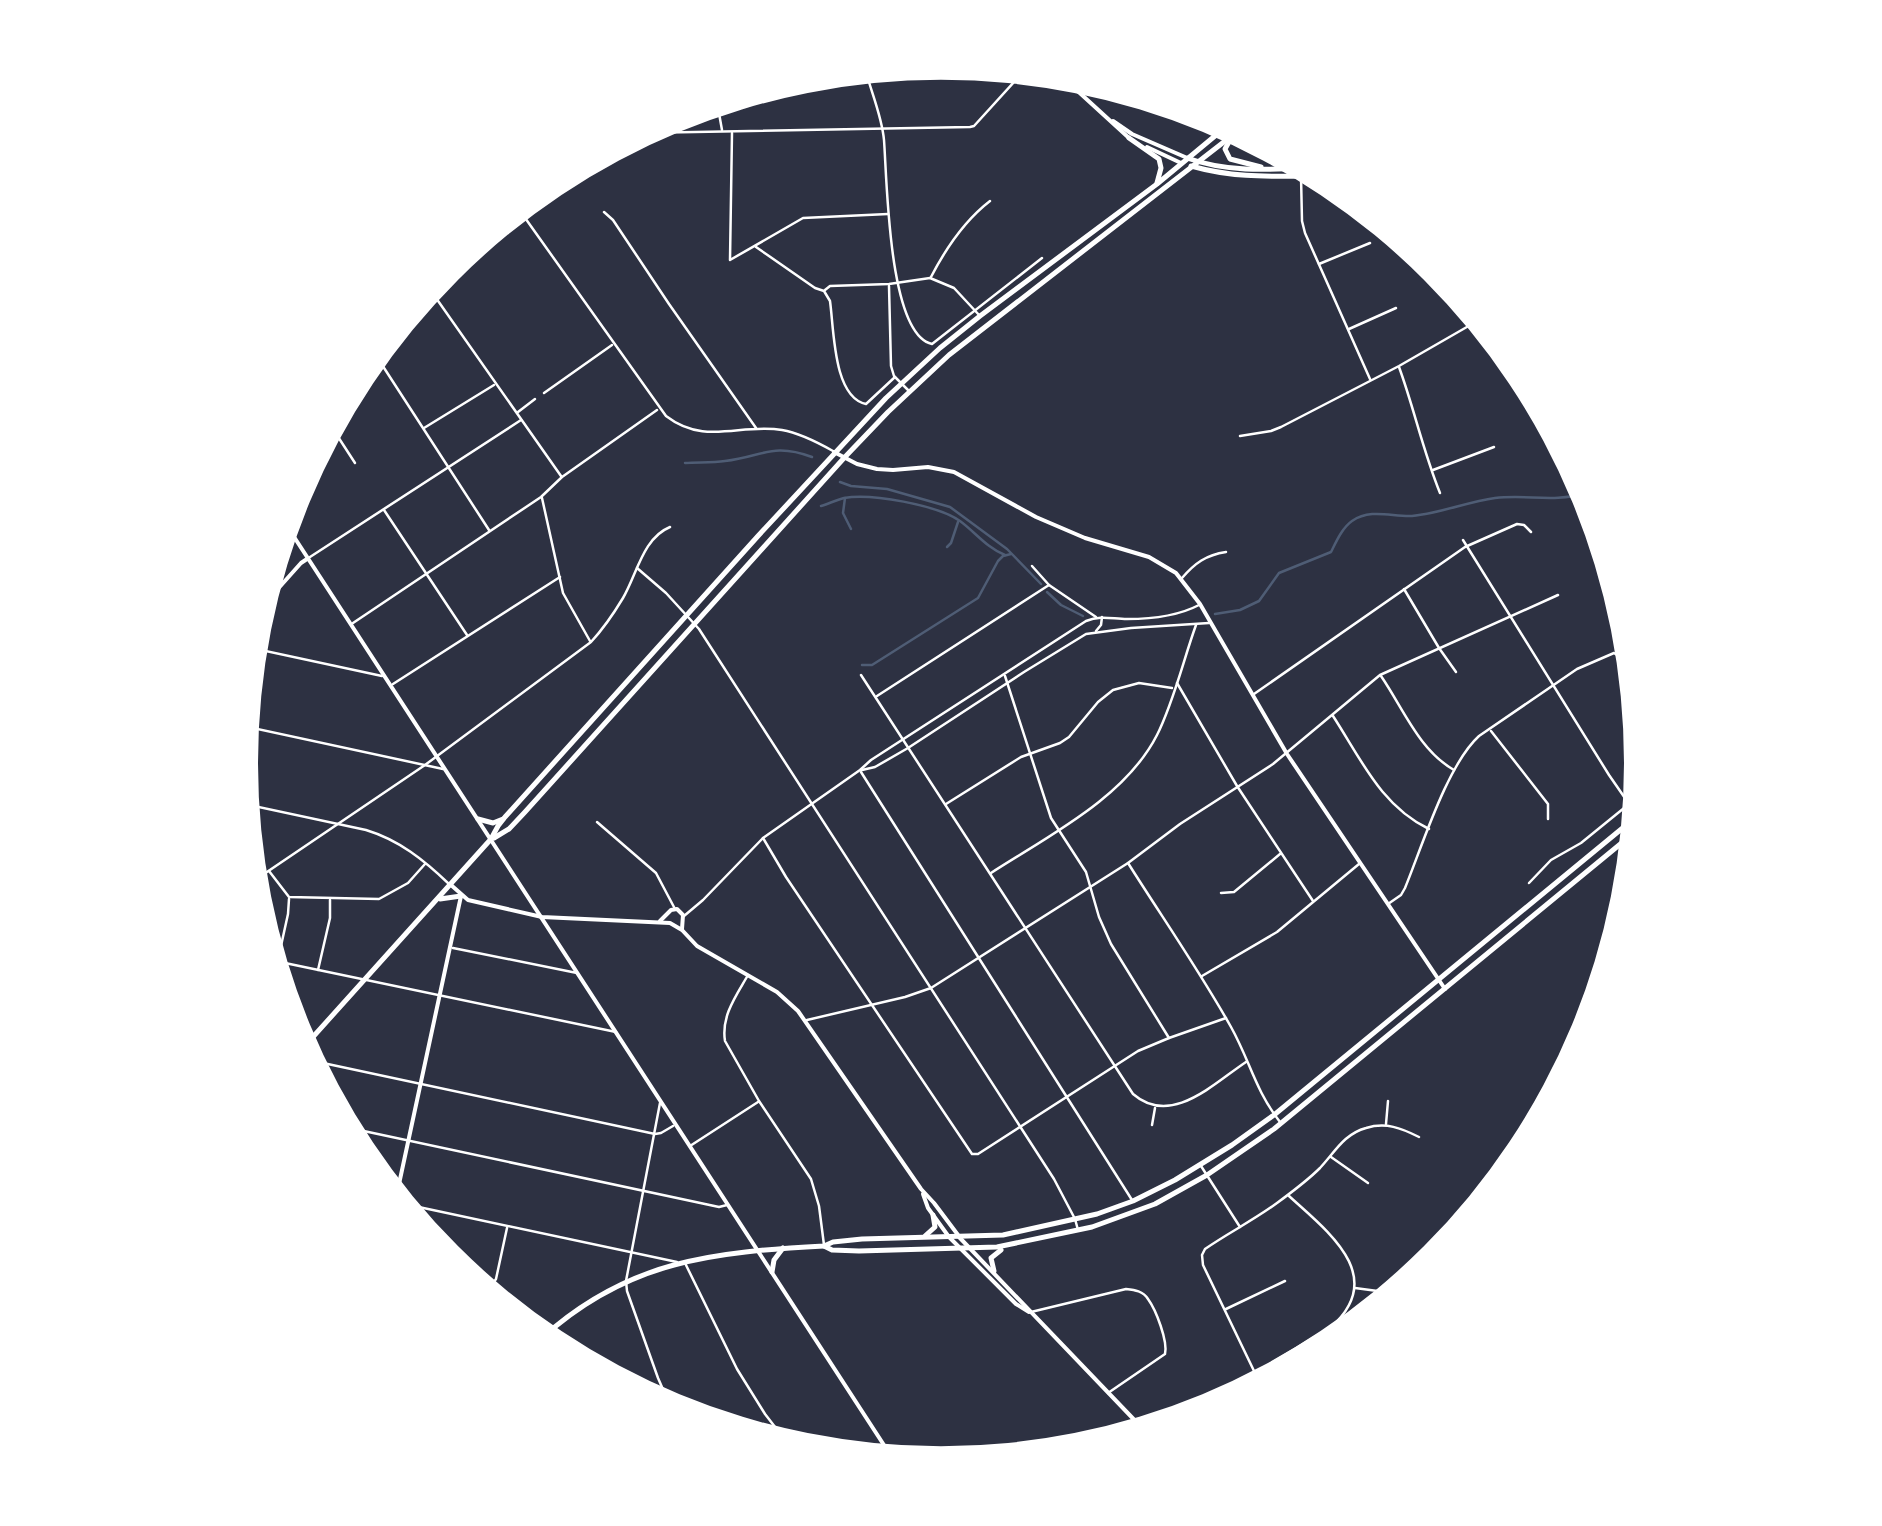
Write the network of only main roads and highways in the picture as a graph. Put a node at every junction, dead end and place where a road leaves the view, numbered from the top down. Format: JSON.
{"nodes":[{"id":1,"x":1213,"y":137,"type":"edge"},
{"id":2,"x":1129,"y":138,"type":"road end"},
{"id":3,"x":1224,"y":142,"type":"edge"},
{"id":4,"x":1228,"y":144,"type":"edge"},
{"id":5,"x":1184,"y":160,"type":"junction"},
{"id":6,"x":1195,"y":164,"type":"junction"},
{"id":7,"x":1268,"y":169,"type":"junction"},
{"id":8,"x":1276,"y":169,"type":"edge"},
{"id":9,"x":1289,"y":177,"type":"edge"},
{"id":10,"x":1157,"y":184,"type":"junction"},
{"id":11,"x":506,"y":818,"type":"junction"},
{"id":12,"x":478,"y":819,"type":"road end"},
{"id":13,"x":500,"y":829,"type":"junction"},
{"id":14,"x":1621,"y":829,"type":"edge"},
{"id":15,"x":1619,"y":845,"type":"edge"},
{"id":16,"x":461,"y":896,"type":"road end"},
{"id":17,"x":438,"y":900,"type":"junction"},
{"id":18,"x":315,"y":1035,"type":"edge"},
{"id":19,"x":933,"y":1215,"type":"road end"},
{"id":20,"x":918,"y":1238,"type":"junction"},
{"id":21,"x":824,"y":1246,"type":"junction"},
{"id":22,"x":1012,"y":1246,"type":"junction"},
{"id":23,"x":783,"y":1248,"type":"junction"},
{"id":24,"x":994,"y":1271,"type":"road end"},
{"id":25,"x":772,"y":1272,"type":"road end"},
{"id":26,"x":556,"y":1327,"type":"edge"}],
"edges":[{"from":1,"to":5,"type":"main road"},
{"from":2,"to":10,"type":"main road"},
{"from":3,"to":6,"type":"main road"},
{"from":4,"to":7,"type":"main road"},
{"from":5,"to":6,"type":"main road"},
{"from":5,"to":10,"type":"main road"},
{"from":6,"to":7,"type":"main road"},
{"from":6,"to":9,"type":"main road"},
{"from":6,"to":13,"type":"main road"},
{"from":7,"to":8,"type":"main road"},
{"from":10,"to":11,"type":"main road"},
{"from":11,"to":12,"type":"main road"},
{"from":11,"to":13,"type":"main road"},
{"from":13,"to":17,"type":"main road"},
{"from":14,"to":20,"type":"main road"},
{"from":15,"to":22,"type":"main road"},
{"from":16,"to":17,"type":"main road"},
{"from":17,"to":18,"type":"main road"},
{"from":19,"to":20,"type":"main road"},
{"from":20,"to":21,"type":"main road"},
{"from":21,"to":22,"type":"main road"},
{"from":21,"to":23,"type":"main road"},
{"from":22,"to":24,"type":"main road"},
{"from":23,"to":25,"type":"main road"},
{"from":23,"to":26,"type":"main road"}]}
